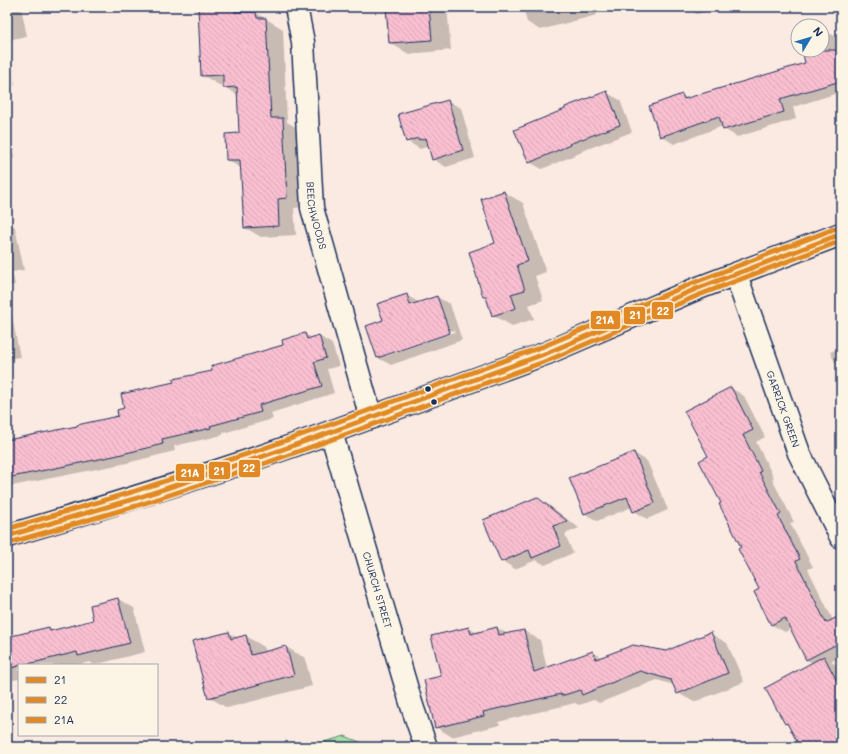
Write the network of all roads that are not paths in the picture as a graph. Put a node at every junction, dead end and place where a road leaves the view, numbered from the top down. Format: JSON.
{"nodes":[{"id":1,"x":296,"y":7,"type":"edge"},
{"id":2,"x":841,"y":234,"type":"edge"},
{"id":3,"x":736,"y":276,"type":"junction"},
{"id":4,"x":371,"y":418,"type":"junction"},
{"id":5,"x":331,"y":432,"type":"junction"},
{"id":6,"x":7,"y":536,"type":"edge"},
{"id":7,"x":841,"y":537,"type":"edge"},
{"id":8,"x":426,"y":747,"type":"edge"}],
"edges":[{"from":1,"to":4,"type":"street","name":"BEECHWOODS"},
{"from":2,"to":3,"type":"street"},
{"from":3,"to":4,"type":"street"},
{"from":3,"to":7,"type":"street","name":"GARRICK GREEN"},
{"from":4,"to":5,"type":"street"},
{"from":5,"to":6,"type":"street"},
{"from":5,"to":8,"type":"street","name":"CHURCH STREET"}]}
